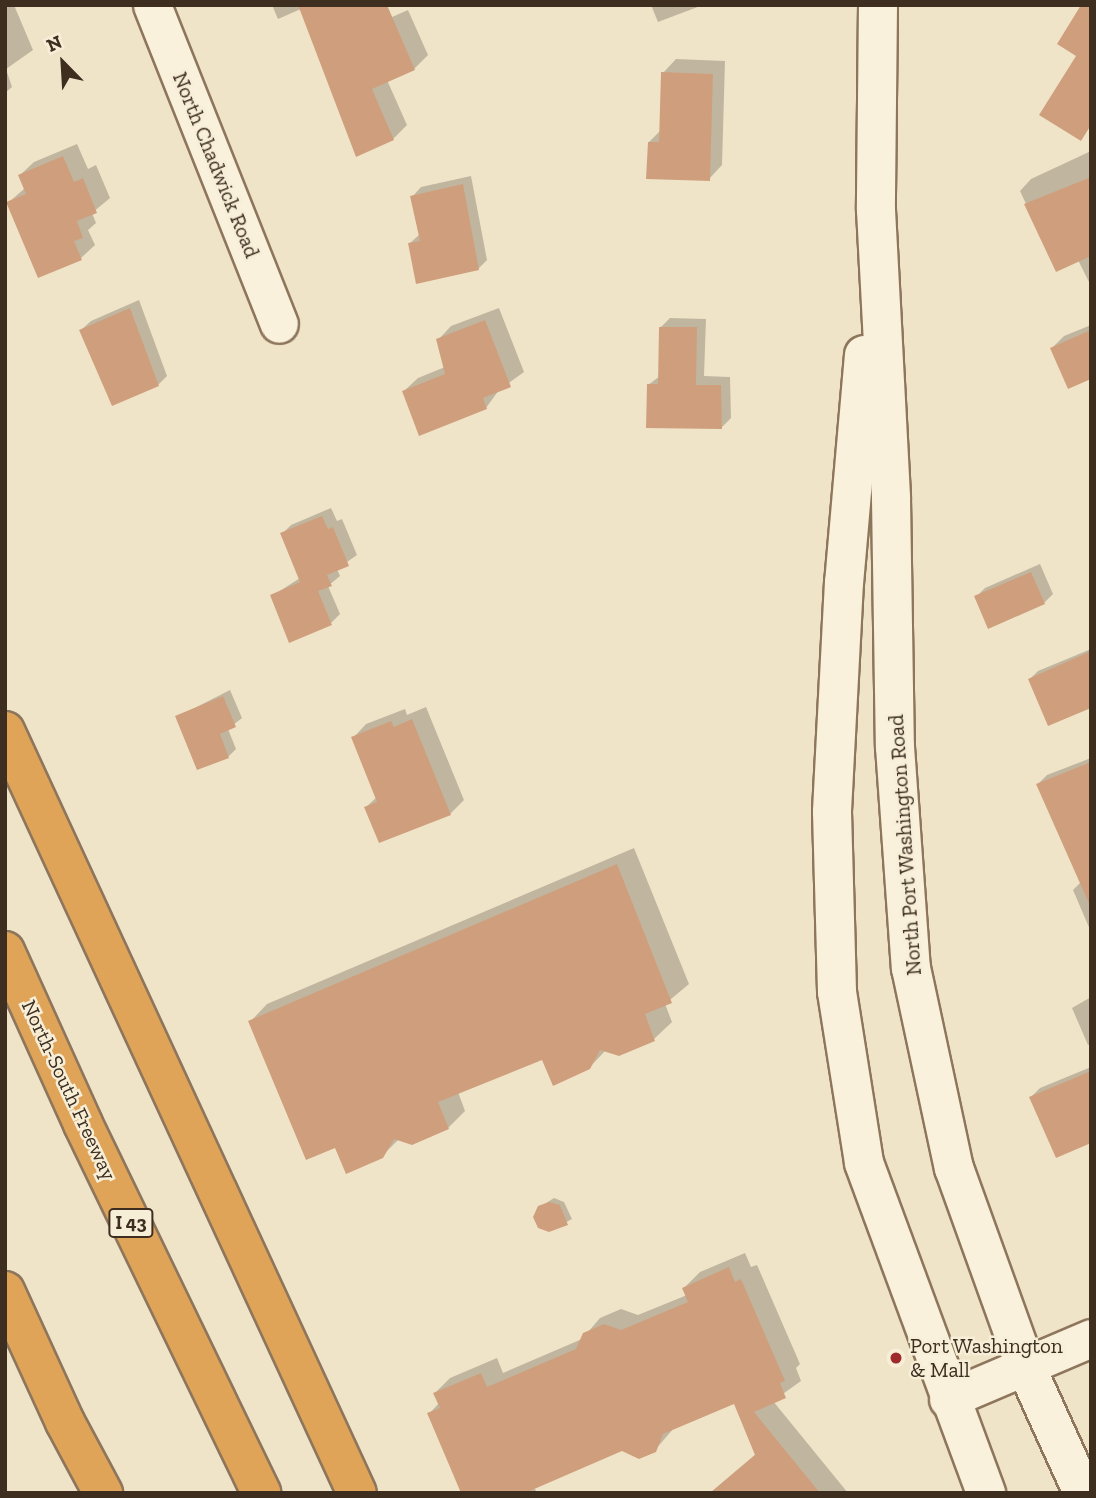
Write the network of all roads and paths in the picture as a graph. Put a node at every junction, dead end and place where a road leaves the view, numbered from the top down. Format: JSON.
{"nodes":[{"id":1,"x":152,"y":5,"type":"edge"},
{"id":2,"x":878,"y":5,"type":"edge"},
{"id":3,"x":876,"y":209,"type":"junction"},
{"id":4,"x":279,"y":324,"type":"dead end"},
{"id":5,"x":5,"y":731,"type":"edge"},
{"id":6,"x":5,"y":951,"type":"edge"},
{"id":7,"x":5,"y":1291,"type":"edge"},
{"id":8,"x":1091,"y":1338,"type":"edge"},
{"id":9,"x":1025,"y":1366,"type":"junction"},
{"id":10,"x":948,"y":1398,"type":"junction"},
{"id":11,"x":103,"y":1493,"type":"edge"},
{"id":12,"x":261,"y":1493,"type":"edge"},
{"id":13,"x":357,"y":1493,"type":"edge"},
{"id":14,"x":986,"y":1493,"type":"edge"},
{"id":15,"x":1083,"y":1493,"type":"edge"}],
"edges":[{"from":1,"to":4,"type":"street","name":"North Chadwick Road"},
{"from":2,"to":3,"type":"main road","name":"North Port Washington Road"},
{"from":3,"to":9,"type":"main road","name":"North Port Washington Road"},
{"from":3,"to":10,"type":"main road","name":"North Port Washington Road"},
{"from":5,"to":13,"type":"highway"},
{"from":6,"to":12,"type":"highway","name":"North-South Freeway","number":"I 43"},
{"from":7,"to":11,"type":"highway"},
{"from":8,"to":9,"type":"street"},
{"from":9,"to":10,"type":"street"},
{"from":9,"to":15,"type":"main road","name":"North Port Washington Road"},
{"from":10,"to":14,"type":"main road","name":"North Port Washington Road"}]}
